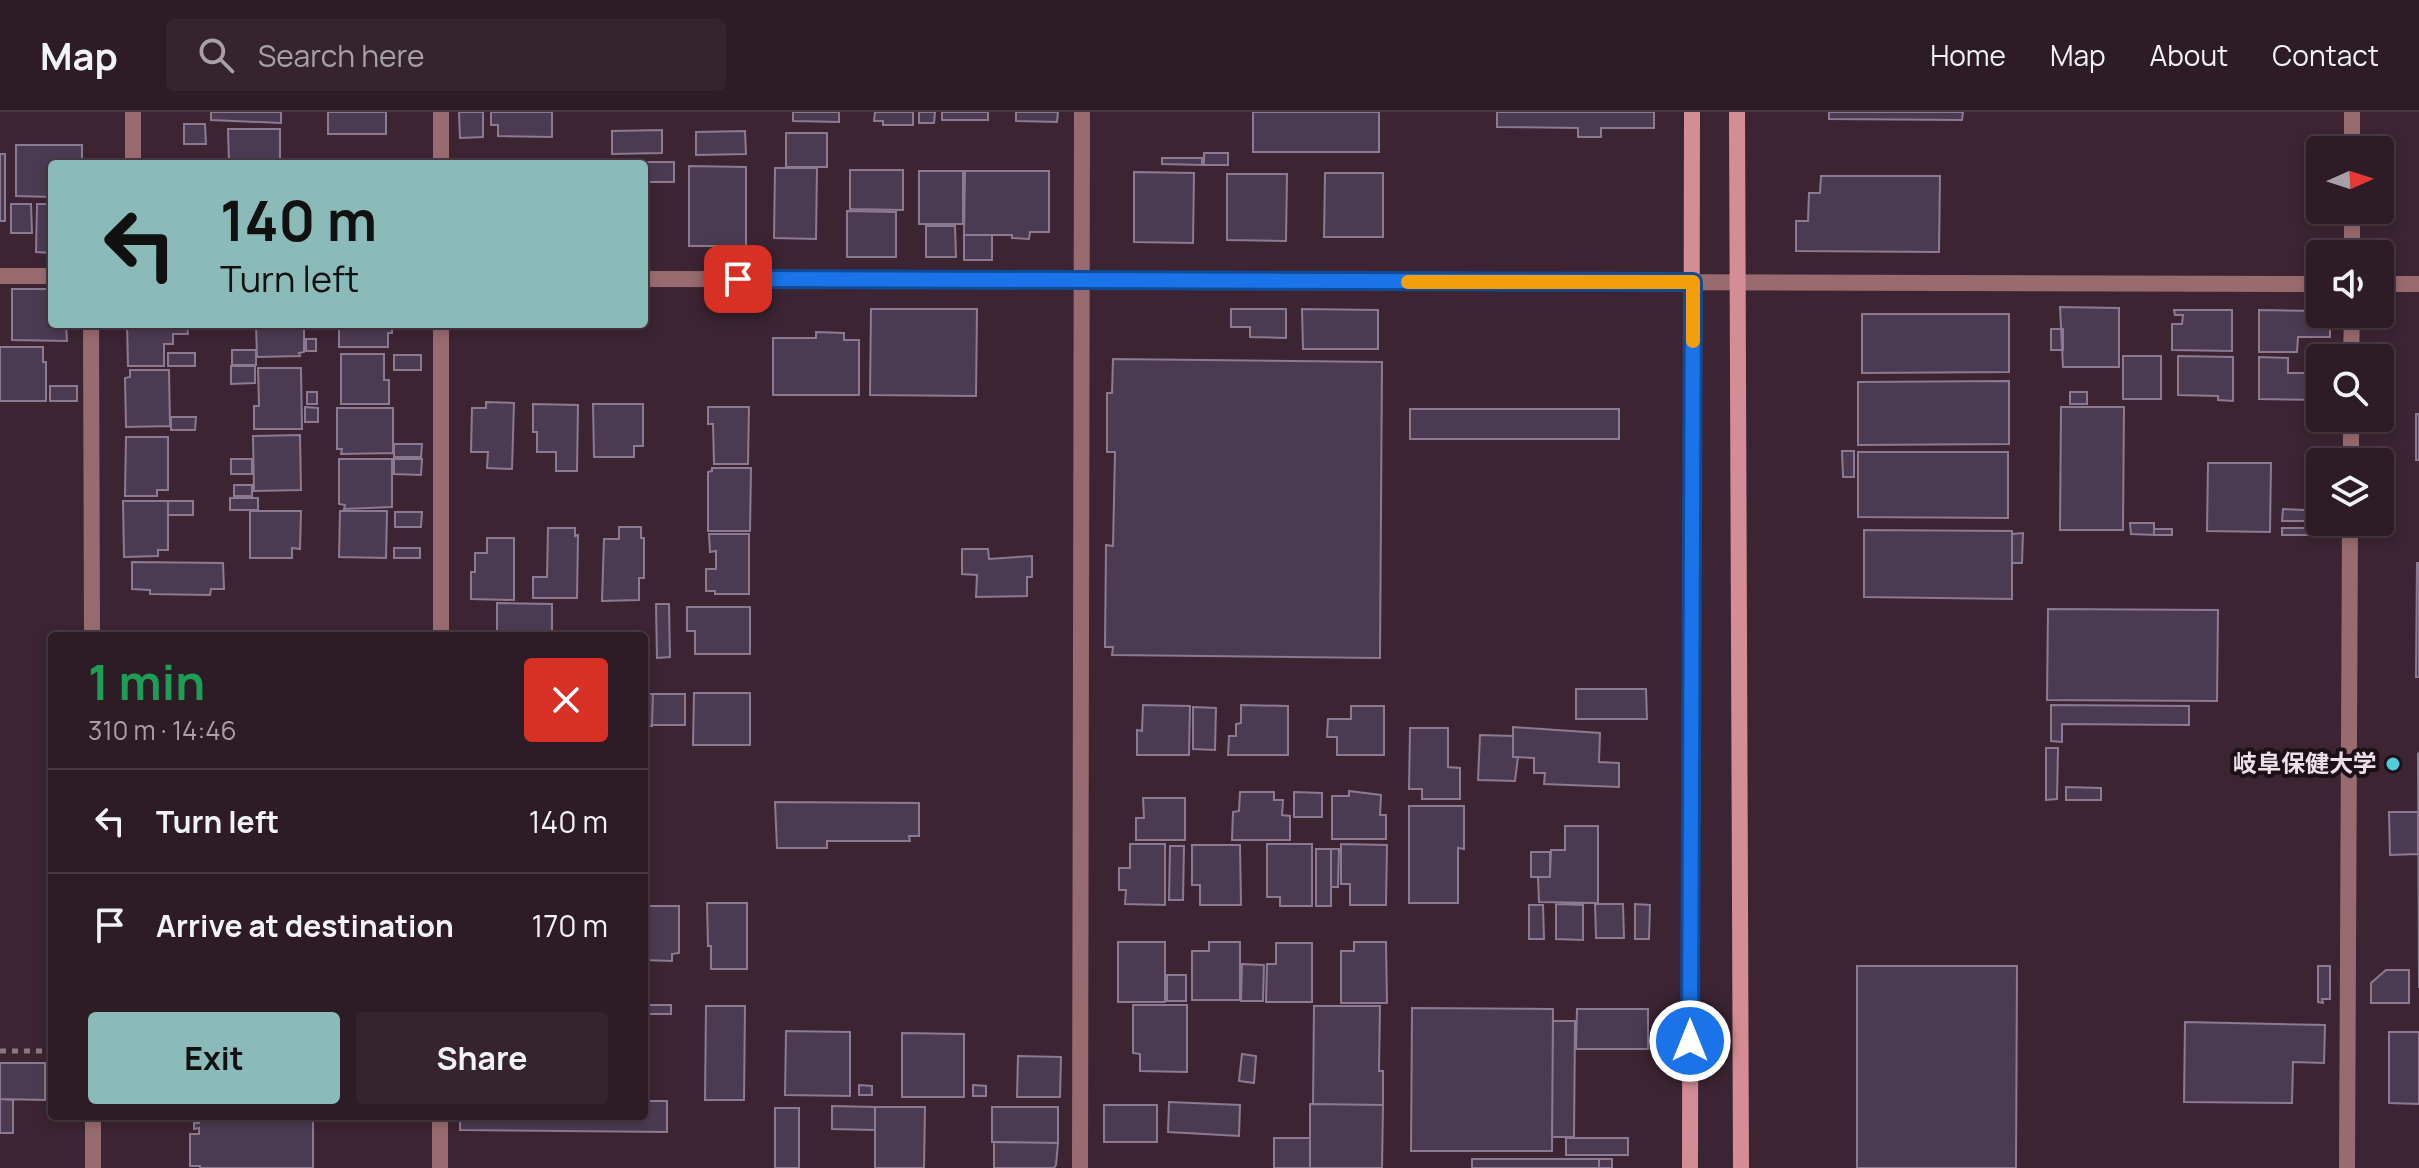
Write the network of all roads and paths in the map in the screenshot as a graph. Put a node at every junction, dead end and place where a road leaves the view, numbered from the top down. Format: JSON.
{"nodes":[{"id":1,"x":133,"y":112,"type":"edge"},
{"id":2,"x":441,"y":112,"type":"edge"},
{"id":3,"x":1082,"y":112,"type":"edge"},
{"id":4,"x":1692,"y":112,"type":"edge"},
{"id":5,"x":1737,"y":112,"type":"edge"},
{"id":6,"x":2352,"y":112,"type":"edge"},
{"id":7,"x":2352,"y":136,"type":"edge"},
{"id":8,"x":133,"y":160,"type":"edge"},
{"id":9,"x":441,"y":160,"type":"edge"},
{"id":10,"x":0,"y":276,"type":"edge"},
{"id":11,"x":48,"y":276,"type":"edge"},
{"id":12,"x":648,"y":279,"type":"edge"},
{"id":13,"x":1084,"y":280,"type":"junction"},
{"id":14,"x":1693,"y":282,"type":"junction"},
{"id":15,"x":1737,"y":282,"type":"junction"},
{"id":16,"x":2306,"y":284,"type":"edge"},
{"id":17,"x":2394,"y":284,"type":"edge"},
{"id":18,"x":2419,"y":284,"type":"edge"},
{"id":19,"x":91,"y":328,"type":"edge"},
{"id":20,"x":441,"y":328,"type":"edge"},
{"id":21,"x":2350,"y":536,"type":"edge"},
{"id":22,"x":92,"y":632,"type":"edge"},
{"id":23,"x":441,"y":632,"type":"edge"},
{"id":24,"x":0,"y":1051,"type":"edge"},
{"id":25,"x":48,"y":1051,"type":"edge"},
{"id":26,"x":93,"y":1120,"type":"edge"},
{"id":27,"x":440,"y":1120,"type":"edge"},
{"id":28,"x":93,"y":1168,"type":"edge"},
{"id":29,"x":440,"y":1168,"type":"edge"},
{"id":30,"x":1080,"y":1168,"type":"edge"},
{"id":31,"x":1690,"y":1168,"type":"edge"},
{"id":32,"x":1741,"y":1168,"type":"edge"},
{"id":33,"x":2347,"y":1168,"type":"edge"}],
"edges":[{"from":1,"to":8,"type":"street"},
{"from":2,"to":9,"type":"street"},
{"from":3,"to":13,"type":"street"},
{"from":4,"to":14,"type":"street"},
{"from":5,"to":15,"type":"street"},
{"from":6,"to":7,"type":"street"},
{"from":10,"to":11,"type":"street"},
{"from":12,"to":13,"type":"street"},
{"from":13,"to":14,"type":"street"},
{"from":13,"to":30,"type":"street"},
{"from":14,"to":15,"type":"street"},
{"from":14,"to":31,"type":"street"},
{"from":15,"to":16,"type":"street"},
{"from":15,"to":32,"type":"street"},
{"from":17,"to":18,"type":"street"},
{"from":19,"to":22,"type":"street"},
{"from":20,"to":23,"type":"street"},
{"from":21,"to":33,"type":"street"},
{"from":24,"to":25,"type":"path"},
{"from":26,"to":28,"type":"street"},
{"from":27,"to":29,"type":"street"}]}
